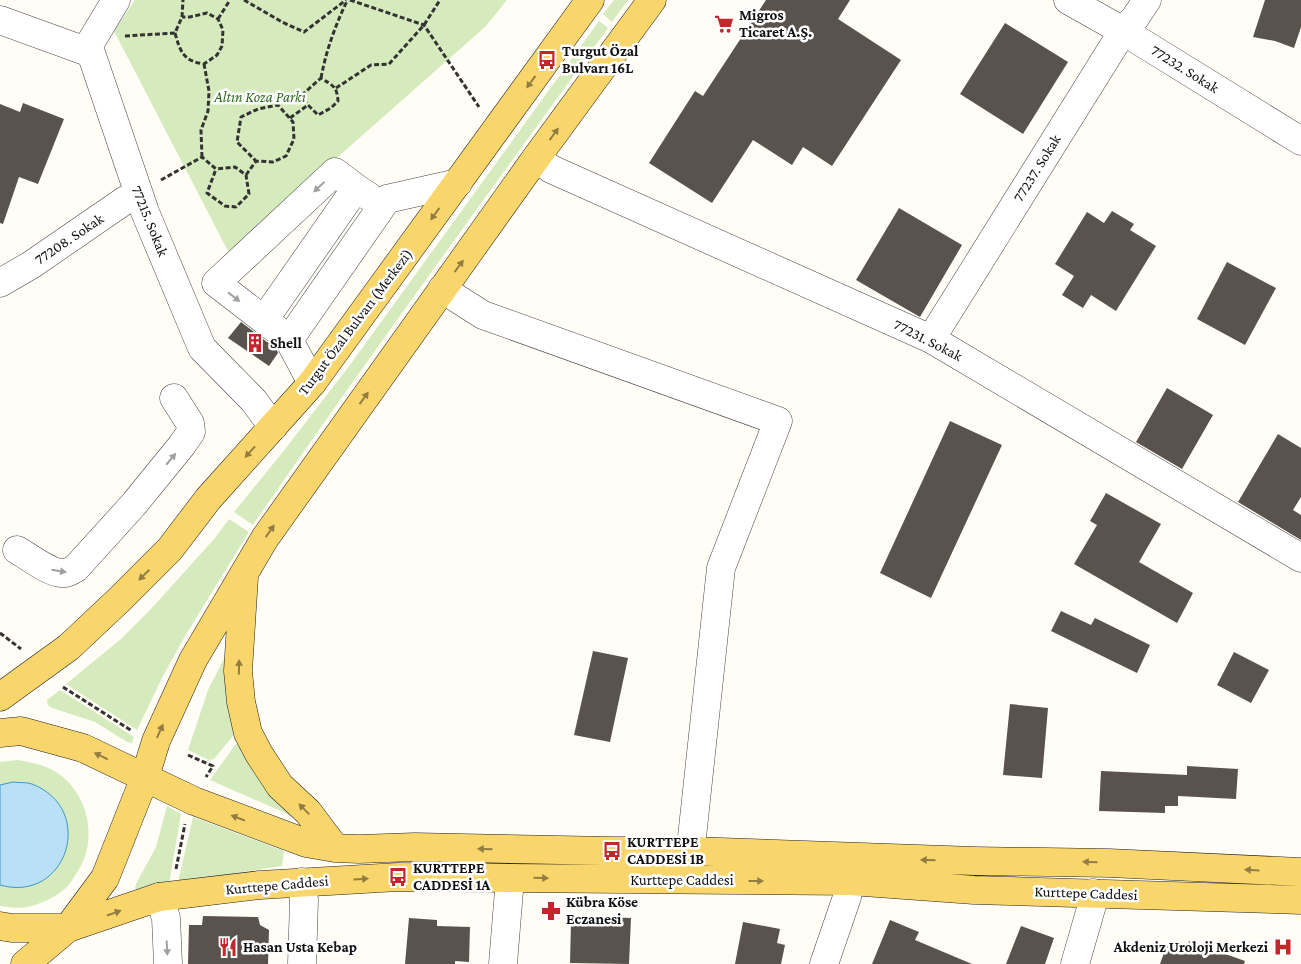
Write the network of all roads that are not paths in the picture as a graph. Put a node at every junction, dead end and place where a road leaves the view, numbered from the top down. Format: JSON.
{"nodes":[{"id":1,"x":116,"y":0,"type":"edge"},
{"id":2,"x":590,"y":0,"type":"edge"},
{"id":3,"x":652,"y":0,"type":"edge"},
{"id":4,"x":1068,"y":0,"type":"edge"},
{"id":5,"x":1147,"y":0,"type":"edge"},
{"id":6,"x":0,"y":20,"type":"edge"},
{"id":7,"x":1123,"y":31,"type":"junction"},
{"id":8,"x":86,"y":50,"type":"junction"},
{"id":9,"x":1301,"y":141,"type":"edge"},
{"id":10,"x":536,"y":158,"type":"junction"},
{"id":11,"x":458,"y":183,"type":"junction"},
{"id":12,"x":147,"y":189,"type":"junction"},
{"id":13,"x":370,"y":194,"type":"junction"},
{"id":14,"x":0,"y":283,"type":"edge"},
{"id":15,"x":442,"y":289,"type":"junction"},
{"id":16,"x":277,"y":330,"type":"junction"},
{"id":17,"x":931,"y":339,"type":"junction"},
{"id":18,"x":312,"y":383,"type":"junction"},
{"id":19,"x":174,"y":398,"type":"dead end"},
{"id":20,"x":273,"y":427,"type":"junction"},
{"id":21,"x":16,"y":550,"type":"dead end"},
{"id":22,"x":1301,"y":558,"type":"edge"},
{"id":23,"x":244,"y":572,"type":"junction"},
{"id":24,"x":0,"y":697,"type":"edge"},
{"id":25,"x":0,"y":732,"type":"edge"},
{"id":26,"x":145,"y":778,"type":"junction"},
{"id":27,"x":335,"y":848,"type":"junction"},
{"id":28,"x":692,"y":851,"type":"junction"},
{"id":29,"x":1301,"y":872,"type":"edge"},
{"id":30,"x":510,"y":878,"type":"junction"},
{"id":31,"x":850,"y":881,"type":"junction"},
{"id":32,"x":302,"y":882,"type":"junction"},
{"id":33,"x":1093,"y":893,"type":"junction"},
{"id":34,"x":159,"y":898,"type":"junction"},
{"id":35,"x":1301,"y":900,"type":"edge"},
{"id":36,"x":0,"y":926,"type":"edge"},
{"id":37,"x":68,"y":928,"type":"junction"},
{"id":38,"x":25,"y":964,"type":"edge"},
{"id":39,"x":168,"y":964,"type":"edge"},
{"id":40,"x":302,"y":964,"type":"edge"},
{"id":41,"x":503,"y":964,"type":"edge"},
{"id":42,"x":824,"y":964,"type":"edge"},
{"id":43,"x":1075,"y":964,"type":"edge"}],
"edges":[{"from":1,"to":8,"type":"street"},
{"from":2,"to":11,"type":"main road","name":"Turgut Özal Bulvarı (Merkezi)","one_way":true},
{"from":10,"to":3,"type":"main road","one_way":true},
{"from":4,"to":7,"type":"street","name":"77232. Sokak"},
{"from":5,"to":7,"type":"street","name":"77237. Sokak"},
{"from":6,"to":8,"type":"street"},
{"from":7,"to":9,"type":"street","name":"77232. Sokak"},
{"from":7,"to":17,"type":"street","name":"77237. Sokak"},
{"from":8,"to":12,"type":"street","name":"77215. Sokak"},
{"from":15,"to":10,"type":"main road","one_way":true},
{"from":10,"to":17,"type":"street","name":"77231. Sokak"},
{"from":11,"to":13,"type":"street"},
{"from":11,"to":18,"type":"main road","name":"Turgut Özal Bulvarı (Merkezi)","one_way":true},
{"from":12,"to":14,"type":"street","name":"77208. Sokak"},
{"from":12,"to":20,"type":"street","name":"77215. Sokak"},
{"from":13,"to":16,"type":"street"},
{"from":13,"to":16,"type":"street","one_way":true},
{"from":23,"to":15,"type":"main road","one_way":true},
{"from":15,"to":28,"type":"street"},
{"from":16,"to":18,"type":"street"},
{"from":17,"to":22,"type":"street","name":"77231. Sokak"},
{"from":18,"to":20,"type":"main road","name":"Turgut Özal Bulvarı (Merkezi)"},
{"from":21,"to":19,"type":"street","one_way":true},
{"from":20,"to":24,"type":"main road","name":"Turgut Özal Bulvarı (Merkezi)","one_way":true},
{"from":26,"to":23,"type":"main road","one_way":true},
{"from":27,"to":23,"type":"main road","one_way":true},
{"from":26,"to":25,"type":"main road","name":"Kurttepe Caddesi","one_way":true},
{"from":27,"to":26,"type":"main road","name":"Kurttepe Caddesi","one_way":true},
{"from":26,"to":37,"type":"main road"},
{"from":28,"to":27,"type":"main road","name":"Kurttepe Caddesi","one_way":true},
{"from":29,"to":28,"type":"main road","name":"Kurttepe Caddesi","one_way":true},
{"from":30,"to":31,"type":"main road","name":"Kurttepe Caddesi","one_way":true},
{"from":32,"to":30,"type":"main road","name":"Kurttepe Caddesi","one_way":true},
{"from":30,"to":41,"type":"street"},
{"from":31,"to":33,"type":"main road","name":"Kurttepe Caddesi"},
{"from":31,"to":42,"type":"street"},
{"from":32,"to":34,"type":"main road","name":"Kurttepe Caddesi"},
{"from":32,"to":40,"type":"street"},
{"from":33,"to":35,"type":"main road","name":"Kurttepe Caddesi"},
{"from":33,"to":43,"type":"street"},
{"from":37,"to":34,"type":"main road","name":"Kurttepe Caddesi","one_way":true},
{"from":34,"to":39,"type":"street","one_way":true},
{"from":36,"to":37,"type":"main road"},
{"from":37,"to":38,"type":"main road"}]}
